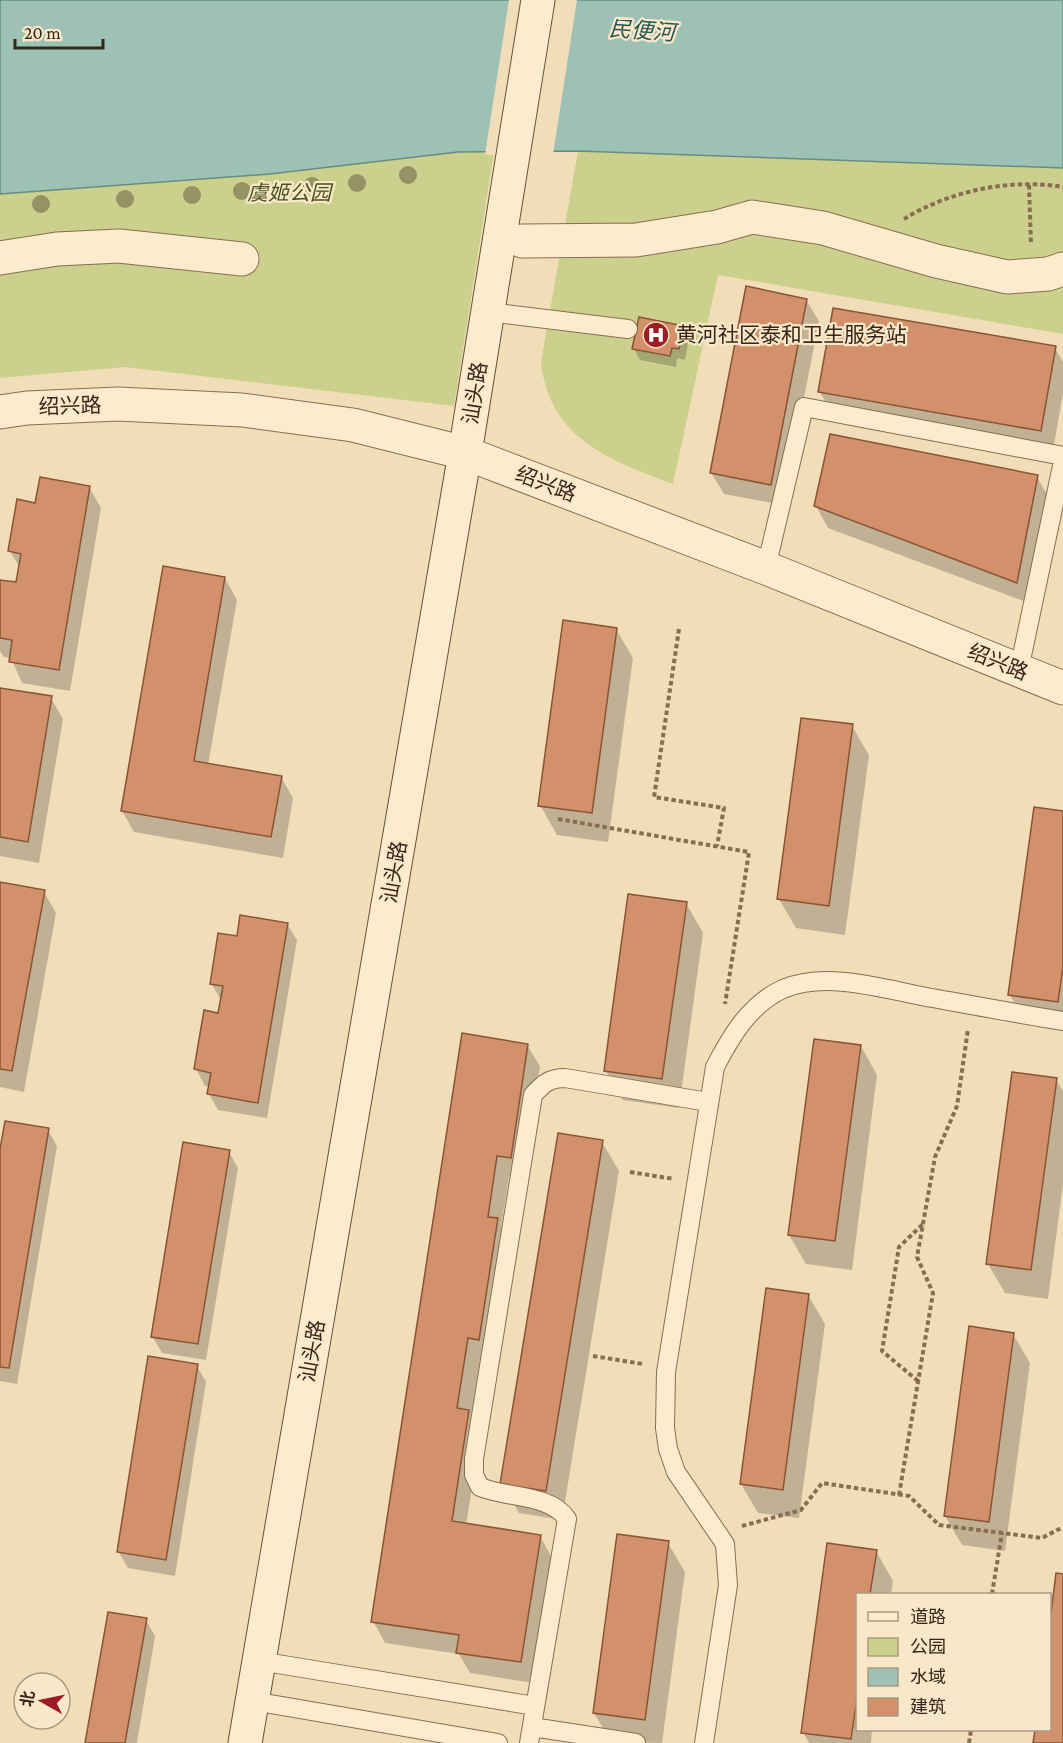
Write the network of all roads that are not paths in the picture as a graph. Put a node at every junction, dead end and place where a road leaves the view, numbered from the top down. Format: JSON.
{"nodes":[{"id":1,"x":538,"y":0,"type":"edge"},
{"id":2,"x":560,"y":0,"type":"edge"},
{"id":3,"x":526,"y":148,"type":"junction"},
{"id":4,"x":522,"y":241,"type":"junction"},
{"id":5,"x":0,"y":258,"type":"edge"},
{"id":6,"x":242,"y":259,"type":"dead end"},
{"id":7,"x":1047,"y":272,"type":"edge"},
{"id":8,"x":499,"y":313,"type":"junction"},
{"id":9,"x":628,"y":329,"type":"dead end"},
{"id":10,"x":0,"y":412,"type":"edge"},
{"id":11,"x":1063,"y":456,"type":"edge"},
{"id":12,"x":475,"y":457,"type":"junction"},
{"id":13,"x":1063,"y":461,"type":"edge"},
{"id":14,"x":766,"y":568,"type":"junction"},
{"id":15,"x":1019,"y":670,"type":"junction"},
{"id":16,"x":1063,"y":688,"type":"edge"},
{"id":17,"x":1063,"y":1021,"type":"edge"},
{"id":18,"x":708,"y":1102,"type":"junction"},
{"id":19,"x":270,"y":1663,"type":"junction"},
{"id":20,"x":263,"y":1703,"type":"junction"},
{"id":21,"x":535,"y":1706,"type":"junction"},
{"id":22,"x":531,"y":1735,"type":"edge"},
{"id":23,"x":245,"y":1743,"type":"edge"},
{"id":24,"x":267,"y":1743,"type":"edge"},
{"id":25,"x":498,"y":1743,"type":"edge"},
{"id":26,"x":636,"y":1743,"type":"edge"},
{"id":27,"x":704,"y":1743,"type":"edge"}],
"edges":[{"from":1,"to":3,"type":"street","name":"汕头路"},
{"from":2,"to":3,"type":"street","name":"汕头路"},
{"from":3,"to":4,"type":"street","name":"汕头路"},
{"from":3,"to":8,"type":"street","name":"汕头路"},
{"from":4,"to":7,"type":"street"},
{"from":4,"to":8,"type":"street","name":"汕头路"},
{"from":5,"to":6,"type":"street"},
{"from":8,"to":9,"type":"lane"},
{"from":8,"to":12,"type":"street","name":"汕头路"},
{"from":10,"to":12,"type":"street","name":"绍兴路"},
{"from":11,"to":14,"type":"lane"},
{"from":12,"to":14,"type":"street","name":"绍兴路"},
{"from":12,"to":19,"type":"street","name":"汕头路"},
{"from":13,"to":15,"type":"lane"},
{"from":14,"to":15,"type":"street","name":"绍兴路"},
{"from":15,"to":16,"type":"street","name":"绍兴路"},
{"from":17,"to":18,"type":"lane"},
{"from":18,"to":21,"type":"lane"},
{"from":18,"to":27,"type":"lane"},
{"from":19,"to":20,"type":"street","name":"汕头路"},
{"from":19,"to":21,"type":"lane"},
{"from":20,"to":23,"type":"street","name":"汕头路"},
{"from":20,"to":24,"type":"street","name":"汕头路"},
{"from":20,"to":25,"type":"lane"},
{"from":21,"to":22,"type":"lane"},
{"from":22,"to":26,"type":"lane"}]}
